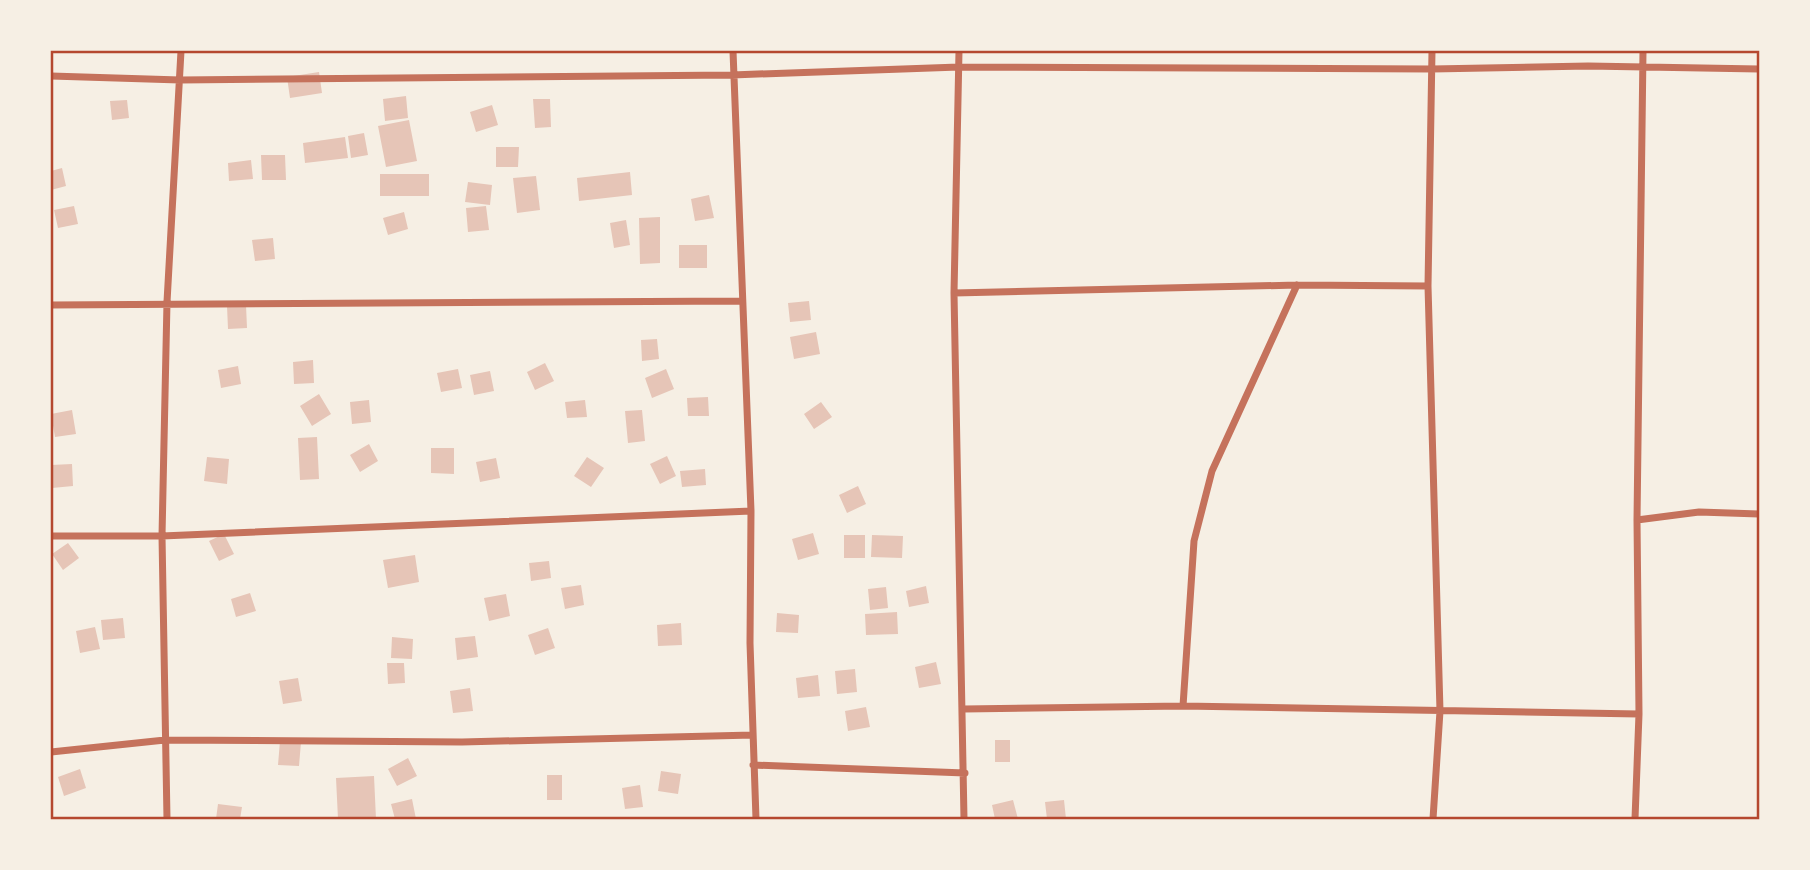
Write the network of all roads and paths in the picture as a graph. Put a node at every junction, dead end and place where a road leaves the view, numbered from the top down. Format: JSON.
{"nodes":[{"id":1,"x":181,"y":51,"type":"edge"},
{"id":2,"x":733,"y":51,"type":"edge"},
{"id":3,"x":959,"y":51,"type":"edge"},
{"id":4,"x":1432,"y":51,"type":"edge"},
{"id":5,"x":1643,"y":51,"type":"edge"},
{"id":6,"x":959,"y":67,"type":"junction"},
{"id":7,"x":1643,"y":67,"type":"junction"},
{"id":8,"x":1433,"y":69,"type":"junction"},
{"id":9,"x":1759,"y":69,"type":"edge"},
{"id":10,"x":732,"y":75,"type":"junction"},
{"id":11,"x":51,"y":76,"type":"edge"},
{"id":12,"x":180,"y":80,"type":"junction"},
{"id":13,"x":1297,"y":285,"type":"junction"},
{"id":14,"x":1428,"y":286,"type":"junction"},
{"id":15,"x":954,"y":293,"type":"junction"},
{"id":16,"x":741,"y":301,"type":"junction"},
{"id":17,"x":167,"y":302,"type":"junction"},
{"id":18,"x":51,"y":305,"type":"edge"},
{"id":19,"x":751,"y":511,"type":"junction"},
{"id":20,"x":1759,"y":514,"type":"edge"},
{"id":21,"x":1637,"y":520,"type":"junction"},
{"id":22,"x":51,"y":536,"type":"edge"},
{"id":23,"x":163,"y":536,"type":"junction"},
{"id":24,"x":1183,"y":706,"type":"junction"},
{"id":25,"x":964,"y":709,"type":"junction"},
{"id":26,"x":1440,"y":711,"type":"junction"},
{"id":27,"x":1639,"y":714,"type":"junction"},
{"id":28,"x":753,"y":734,"type":"junction"},
{"id":29,"x":165,"y":740,"type":"junction"},
{"id":30,"x":51,"y":752,"type":"edge"},
{"id":31,"x":753,"y":765,"type":"junction"},
{"id":32,"x":965,"y":773,"type":"junction"},
{"id":33,"x":167,"y":819,"type":"edge"},
{"id":34,"x":756,"y":819,"type":"edge"},
{"id":35,"x":964,"y":819,"type":"edge"},
{"id":36,"x":1433,"y":819,"type":"edge"},
{"id":37,"x":1635,"y":819,"type":"edge"}],
"edges":[{"from":1,"to":12,"type":"street"},
{"from":2,"to":10,"type":"street"},
{"from":3,"to":6,"type":"street"},
{"from":4,"to":8,"type":"street"},
{"from":5,"to":7,"type":"street"},
{"from":6,"to":8,"type":"street"},
{"from":6,"to":10,"type":"street"},
{"from":6,"to":15,"type":"street"},
{"from":7,"to":8,"type":"street"},
{"from":7,"to":9,"type":"street"},
{"from":7,"to":21,"type":"street"},
{"from":8,"to":14,"type":"street"},
{"from":10,"to":12,"type":"street"},
{"from":10,"to":16,"type":"street"},
{"from":11,"to":12,"type":"street"},
{"from":12,"to":17,"type":"street"},
{"from":13,"to":14,"type":"street"},
{"from":13,"to":15,"type":"street"},
{"from":13,"to":24,"type":"street"},
{"from":14,"to":26,"type":"street"},
{"from":15,"to":25,"type":"street"},
{"from":16,"to":17,"type":"street"},
{"from":16,"to":19,"type":"street"},
{"from":17,"to":18,"type":"street"},
{"from":17,"to":23,"type":"street"},
{"from":19,"to":23,"type":"street"},
{"from":19,"to":28,"type":"street"},
{"from":20,"to":21,"type":"street"},
{"from":21,"to":27,"type":"street"},
{"from":22,"to":23,"type":"street"},
{"from":23,"to":29,"type":"street"},
{"from":24,"to":25,"type":"street"},
{"from":24,"to":26,"type":"street"},
{"from":25,"to":32,"type":"street"},
{"from":26,"to":27,"type":"street"},
{"from":26,"to":36,"type":"street"},
{"from":27,"to":37,"type":"street"},
{"from":28,"to":29,"type":"street"},
{"from":28,"to":31,"type":"street"},
{"from":29,"to":30,"type":"street"},
{"from":29,"to":33,"type":"street"},
{"from":31,"to":32,"type":"street"},
{"from":31,"to":34,"type":"street"},
{"from":32,"to":35,"type":"street"}]}
